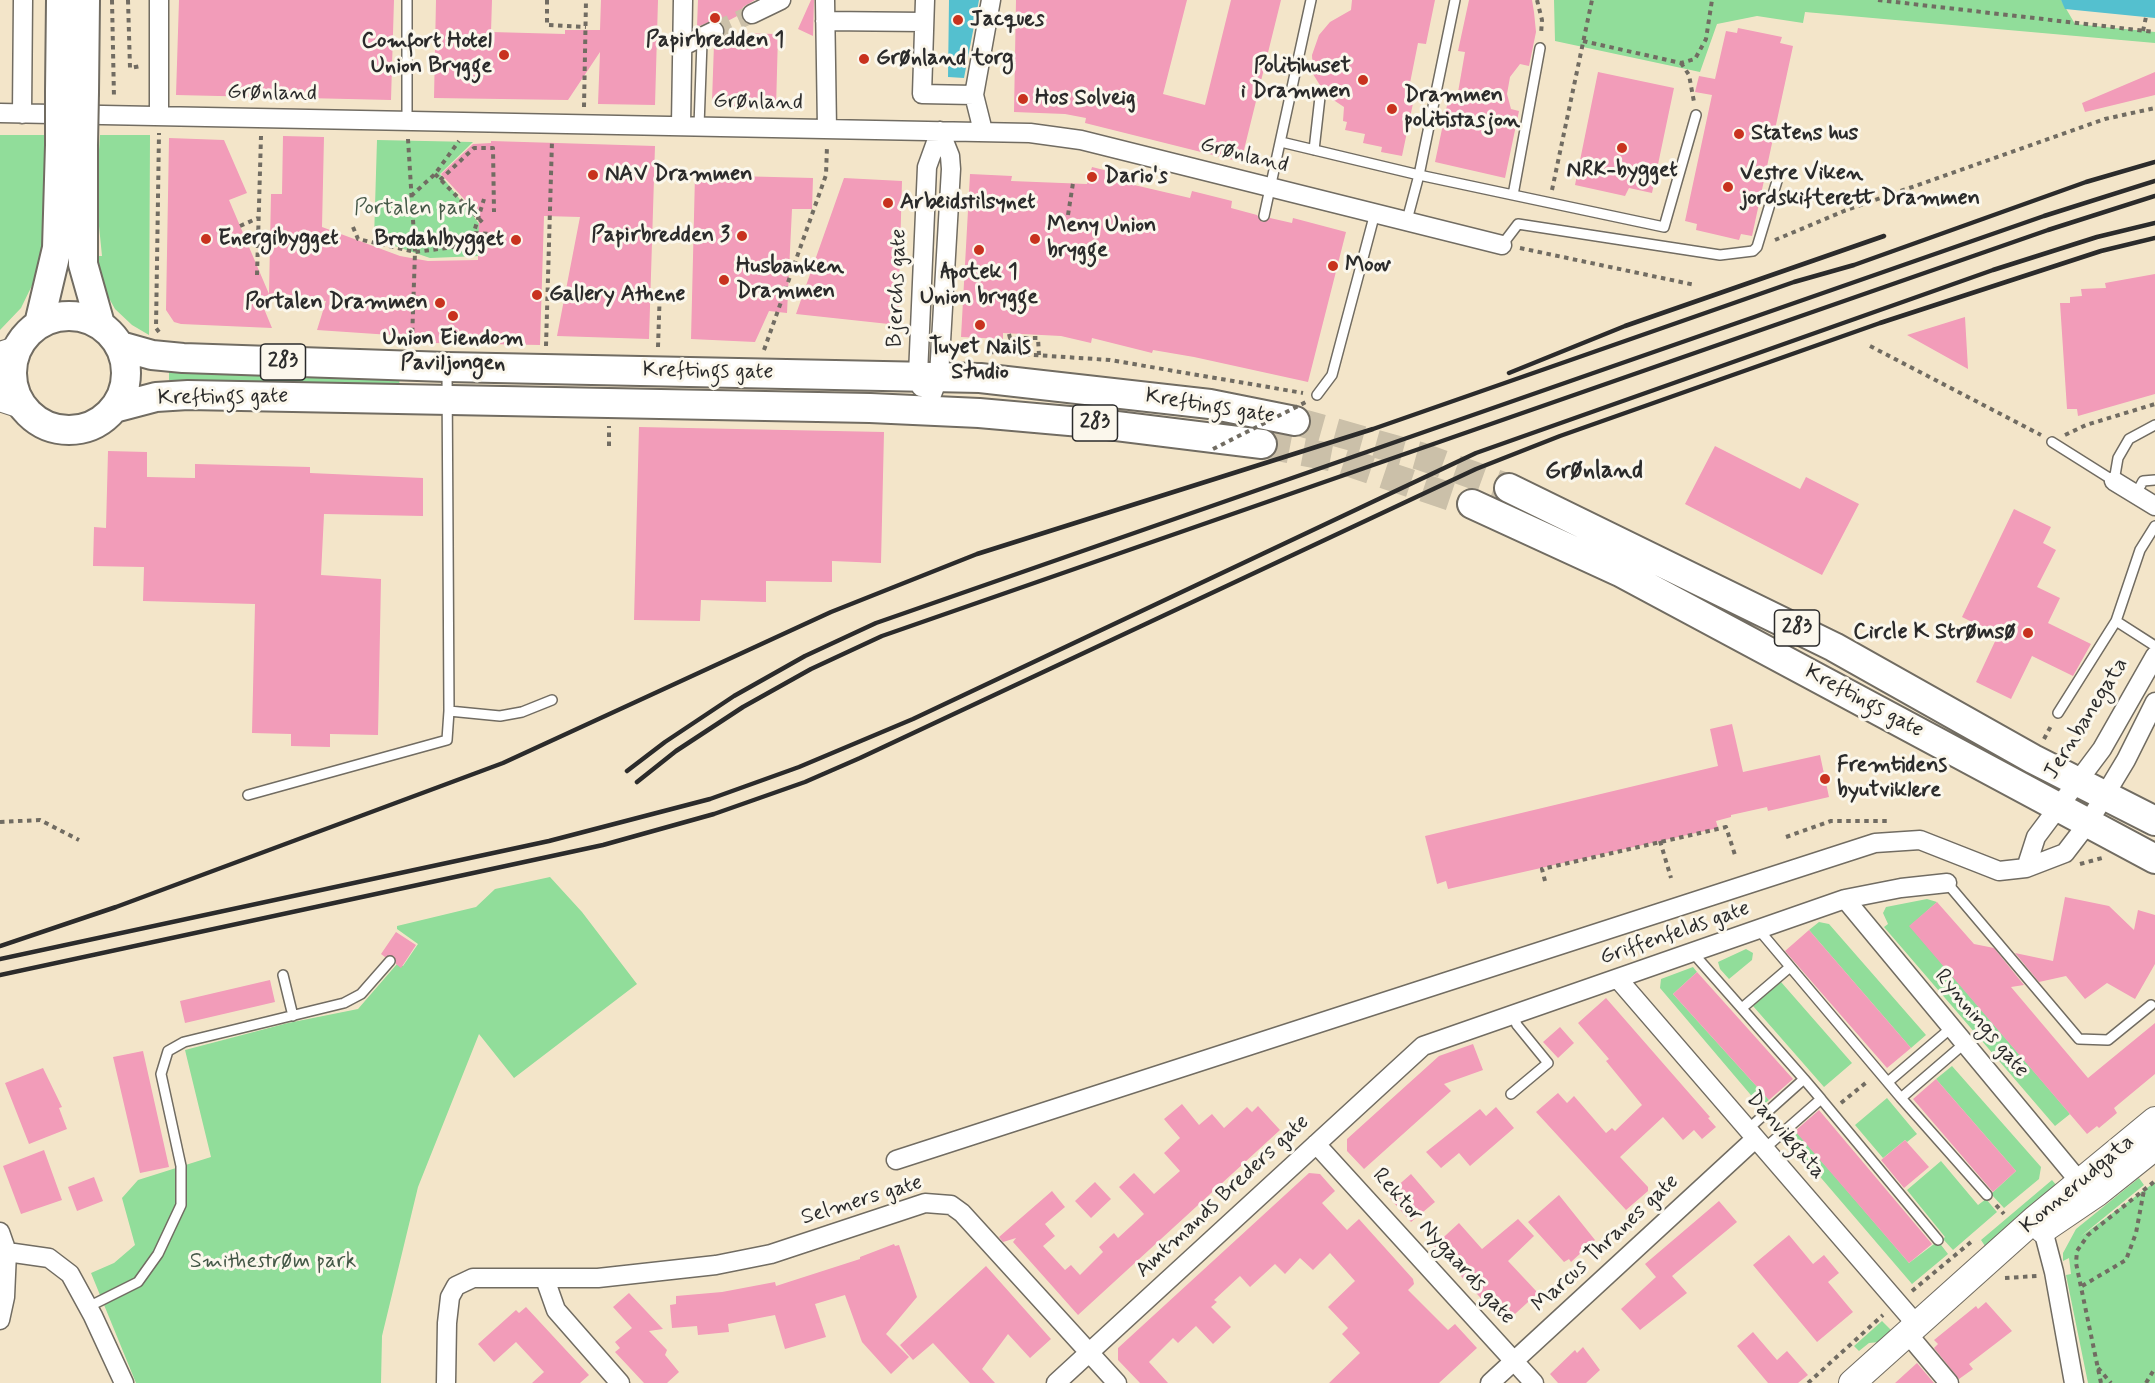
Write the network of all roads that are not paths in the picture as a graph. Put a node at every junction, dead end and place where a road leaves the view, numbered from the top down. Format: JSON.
{"nodes":[{"id":1,"x":23,"y":0,"type":"edge"},
{"id":2,"x":62,"y":0,"type":"edge"},
{"id":3,"x":85,"y":0,"type":"edge"},
{"id":4,"x":159,"y":0,"type":"edge"},
{"id":5,"x":407,"y":0,"type":"edge"},
{"id":6,"x":683,"y":0,"type":"edge"},
{"id":7,"x":781,"y":0,"type":"edge"},
{"id":8,"x":825,"y":0,"type":"edge"},
{"id":9,"x":925,"y":0,"type":"edge"},
{"id":10,"x":991,"y":0,"type":"edge"},
{"id":11,"x":1311,"y":0,"type":"edge"},
{"id":12,"x":1455,"y":0,"type":"edge"},
{"id":13,"x":752,"y":14,"type":"tunnel mouth"},
{"id":14,"x":825,"y":21,"type":"junction"},
{"id":15,"x":924,"y":22,"type":"junction"},
{"id":16,"x":708,"y":37,"type":"joint"},
{"id":17,"x":683,"y":46,"type":"junction"},
{"id":18,"x":1540,"y":48,"type":"road end"},
{"id":19,"x":72,"y":92,"type":"junction"},
{"id":20,"x":974,"y":94,"type":"junction"},
{"id":21,"x":1320,"y":97,"type":"dead end"},
{"id":22,"x":0,"y":113,"type":"edge"},
{"id":23,"x":22,"y":114,"type":"junction"},
{"id":24,"x":159,"y":115,"type":"junction"},
{"id":25,"x":1696,"y":115,"type":"road end"},
{"id":26,"x":407,"y":120,"type":"junction"},
{"id":27,"x":690,"y":125,"type":"junction"},
{"id":28,"x":827,"y":128,"type":"junction"},
{"id":29,"x":940,"y":130,"type":"junction"},
{"id":30,"x":982,"y":131,"type":"junction"},
{"id":31,"x":1281,"y":142,"type":"junction"},
{"id":32,"x":71,"y":145,"type":"junction"},
{"id":33,"x":1314,"y":150,"type":"junction"},
{"id":34,"x":1419,"y":176,"type":"junction"},
{"id":35,"x":1777,"y":181,"type":"dead end"},
{"id":36,"x":1271,"y":188,"type":"junction"},
{"id":37,"x":1513,"y":195,"type":"junction"},
{"id":38,"x":1375,"y":213,"type":"junction"},
{"id":39,"x":1264,"y":216,"type":"dead end"},
{"id":40,"x":1407,"y":219,"type":"junction"},
{"id":41,"x":1502,"y":246,"type":"joint"},
{"id":42,"x":39,"y":324,"type":"junction"},
{"id":43,"x":100,"y":324,"type":"junction"},
{"id":44,"x":120,"y":346,"type":"junction"},
{"id":45,"x":8,"y":352,"type":"edge"},
{"id":46,"x":447,"y":367,"type":"junction"},
{"id":47,"x":928,"y":376,"type":"junction"},
{"id":48,"x":1317,"y":395,"type":"road end"},
{"id":49,"x":447,"y":401,"type":"junction"},
{"id":50,"x":10,"y":402,"type":"edge"},
{"id":51,"x":118,"y":407,"type":"junction"},
{"id":52,"x":926,"y":410,"type":"junction"},
{"id":53,"x":1300,"y":411,"type":"tunnel mouth"},
{"id":54,"x":2153,"y":427,"type":"edge"},
{"id":55,"x":2052,"y":442,"type":"road end"},
{"id":56,"x":1262,"y":444,"type":"tunnel mouth"},
{"id":57,"x":2155,"y":480,"type":"edge"},
{"id":58,"x":2114,"y":481,"type":"junction"},
{"id":59,"x":1509,"y":488,"type":"tunnel mouth"},
{"id":60,"x":2136,"y":494,"type":"junction"},
{"id":61,"x":1473,"y":504,"type":"tunnel mouth"},
{"id":62,"x":2155,"y":506,"type":"edge"},
{"id":63,"x":2155,"y":526,"type":"edge"},
{"id":64,"x":2116,"y":621,"type":"junction"},
{"id":65,"x":2155,"y":646,"type":"edge"},
{"id":66,"x":2155,"y":656,"type":"edge"},
{"id":67,"x":552,"y":700,"type":"dead end"},
{"id":68,"x":2155,"y":702,"type":"edge"},
{"id":69,"x":449,"y":711,"type":"junction"},
{"id":70,"x":2058,"y":713,"type":"dead end"},
{"id":71,"x":2078,"y":782,"type":"junction"},
{"id":72,"x":248,"y":795,"type":"dead end"},
{"id":73,"x":2105,"y":796,"type":"junction"},
{"id":74,"x":2059,"y":807,"type":"junction"},
{"id":75,"x":2155,"y":821,"type":"edge"},
{"id":76,"x":2088,"y":823,"type":"junction"},
{"id":77,"x":2155,"y":859,"type":"edge"},
{"id":78,"x":2026,"y":868,"type":"junction"},
{"id":79,"x":1947,"y":883,"type":"joint"},
{"id":80,"x":1845,"y":899,"type":"junction"},
{"id":81,"x":1759,"y":930,"type":"junction"},
{"id":82,"x":1693,"y":953,"type":"junction"},
{"id":83,"x":390,"y":961,"type":"dead end"},
{"id":84,"x":1790,"y":967,"type":"junction"},
{"id":85,"x":283,"y":975,"type":"dead end"},
{"id":86,"x":1618,"y":979,"type":"junction"},
{"id":87,"x":2151,"y":1005,"type":"dead end"},
{"id":88,"x":1742,"y":1008,"type":"junction"},
{"id":89,"x":1513,"y":1015,"type":"junction"},
{"id":90,"x":293,"y":1016,"type":"junction"},
{"id":91,"x":1952,"y":1028,"type":"junction"},
{"id":92,"x":1965,"y":1043,"type":"junction"},
{"id":93,"x":1423,"y":1046,"type":"joint"},
{"id":94,"x":1804,"y":1079,"type":"junction"},
{"id":95,"x":1887,"y":1082,"type":"junction"},
{"id":96,"x":1511,"y":1094,"type":"dead end"},
{"id":97,"x":1901,"y":1098,"type":"junction"},
{"id":98,"x":1821,"y":1099,"type":"junction"},
{"id":99,"x":2155,"y":1120,"type":"edge"},
{"id":100,"x":1755,"y":1139,"type":"junction"},
{"id":101,"x":1316,"y":1144,"type":"junction"},
{"id":102,"x":2155,"y":1147,"type":"edge"},
{"id":103,"x":896,"y":1160,"type":"dead end"},
{"id":104,"x":2079,"y":1181,"type":"junction"},
{"id":105,"x":1987,"y":1195,"type":"dead end"},
{"id":106,"x":2039,"y":1224,"type":"junction"},
{"id":107,"x":0,"y":1232,"type":"edge"},
{"id":108,"x":1938,"y":1240,"type":"dead end"},
{"id":109,"x":7,"y":1252,"type":"junction"},
{"id":110,"x":545,"y":1279,"type":"junction"},
{"id":111,"x":2,"y":1298,"type":"edge"},
{"id":112,"x":88,"y":1307,"type":"junction"},
{"id":113,"x":0,"y":1320,"type":"edge"},
{"id":114,"x":1912,"y":1329,"type":"junction"},
{"id":115,"x":1090,"y":1352,"type":"junction"},
{"id":116,"x":1514,"y":1361,"type":"junction"},
{"id":117,"x":124,"y":1383,"type":"edge"},
{"id":118,"x":446,"y":1383,"type":"edge"},
{"id":119,"x":620,"y":1383,"type":"edge"},
{"id":120,"x":1056,"y":1383,"type":"edge"},
{"id":121,"x":1117,"y":1383,"type":"edge"},
{"id":122,"x":1490,"y":1383,"type":"edge"},
{"id":123,"x":1534,"y":1383,"type":"edge"},
{"id":124,"x":1852,"y":1383,"type":"edge"},
{"id":125,"x":1949,"y":1383,"type":"edge"},
{"id":126,"x":2074,"y":1383,"type":"edge"}],
"edges":[{"from":1,"to":23,"type":"street"},
{"from":2,"to":19,"type":"main road","number":"283"},
{"from":3,"to":19,"type":"main road","number":"283"},
{"from":4,"to":24,"type":"street"},
{"from":5,"to":26,"type":"lane"},
{"from":6,"to":17,"type":"street"},
{"from":7,"to":13,"type":"street"},
{"from":8,"to":14,"type":"street"},
{"from":9,"to":15,"type":"street"},
{"from":10,"to":20,"type":"street"},
{"from":11,"to":31,"type":"lane"},
{"from":12,"to":34,"type":"lane"},
{"from":14,"to":15,"type":"street"},
{"from":14,"to":28,"type":"street"},
{"from":15,"to":20,"type":"street"},
{"from":16,"to":17,"type":"street"},
{"from":16,"to":27,"type":"lane"},
{"from":17,"to":27,"type":"street"},
{"from":18,"to":37,"type":"lane"},
{"from":19,"to":32,"type":"main road","number":"283","bridge":true},
{"from":20,"to":30,"type":"street"},
{"from":21,"to":33,"type":"lane"},
{"from":22,"to":23,"type":"street","name":"Grønland"},
{"from":23,"to":24,"type":"street","name":"Grønland"},
{"from":24,"to":26,"type":"street","name":"Grønland"},
{"from":25,"to":37,"type":"lane"},
{"from":26,"to":27,"type":"street","name":"Grønland"},
{"from":27,"to":28,"type":"street","name":"Grønland"},
{"from":28,"to":29,"type":"street","name":"Grønland"},
{"from":29,"to":30,"type":"street","name":"Grønland"},
{"from":29,"to":47,"type":"street","name":"Bjerchs gate"},
{"from":30,"to":36,"type":"street","name":"Grønland"},
{"from":31,"to":33,"type":"lane"},
{"from":31,"to":36,"type":"lane"},
{"from":32,"to":42,"type":"main road","number":"283"},
{"from":32,"to":43,"type":"main road","number":"283"},
{"from":33,"to":34,"type":"lane"},
{"from":34,"to":37,"type":"lane"},
{"from":34,"to":40,"type":"lane"},
{"from":35,"to":41,"type":"lane"},
{"from":36,"to":38,"type":"street","name":"Grønland"},
{"from":36,"to":39,"type":"lane"},
{"from":38,"to":40,"type":"street","name":"Grønland"},
{"from":38,"to":48,"type":"lane"},
{"from":40,"to":41,"type":"street","name":"Grønland"},
{"from":42,"to":43,"type":"main road"},
{"from":42,"to":45,"type":"main road","number":"283"},
{"from":43,"to":44,"type":"main road","number":"283"},
{"from":44,"to":46,"type":"main road","name":"Kreftings gate","number":"283"},
{"from":44,"to":51,"type":"main road","number":"283"},
{"from":45,"to":50,"type":"main road","number":"283"},
{"from":46,"to":47,"type":"main road","name":"Kreftings gate","number":"283"},
{"from":46,"to":49,"type":"lane"},
{"from":47,"to":52,"type":"street","name":"Bjerchs gate"},
{"from":47,"to":53,"type":"main road","name":"Kreftings gate","number":"283"},
{"from":49,"to":51,"type":"main road","name":"Kreftings gate","number":"283"},
{"from":49,"to":52,"type":"main road","name":"Kreftings gate","number":"283"},
{"from":49,"to":69,"type":"lane"},
{"from":50,"to":51,"type":"main road","number":"283"},
{"from":52,"to":56,"type":"main road","name":"Kreftings gate","number":"283"},
{"from":54,"to":58,"type":"lane"},
{"from":55,"to":58,"type":"lane"},
{"from":57,"to":60,"type":"lane"},
{"from":58,"to":60,"type":"street"},
{"from":59,"to":71,"type":"main road","name":"Kreftings gate","number":"283"},
{"from":60,"to":62,"type":"street"},
{"from":61,"to":74,"type":"main road","name":"Kreftings gate","number":"283"},
{"from":63,"to":64,"type":"lane"},
{"from":64,"to":65,"type":"lane"},
{"from":64,"to":70,"type":"lane"},
{"from":66,"to":71,"type":"street","name":"Jernbanegata"},
{"from":67,"to":69,"type":"lane"},
{"from":68,"to":73,"type":"street"},
{"from":69,"to":72,"type":"lane"},
{"from":71,"to":73,"type":"main road","name":"Kreftings gate","number":"283"},
{"from":71,"to":74,"type":"street","name":"Jernbanegata"},
{"from":73,"to":75,"type":"main road","name":"Kreftings gate","number":"283"},
{"from":73,"to":76,"type":"street"},
{"from":74,"to":76,"type":"main road","name":"Kreftings gate","number":"283"},
{"from":74,"to":78,"type":"street","name":"Jernbanegata"},
{"from":76,"to":77,"type":"main road","name":"Kreftings gate","number":"283"},
{"from":76,"to":78,"type":"street"},
{"from":78,"to":103,"type":"street"},
{"from":79,"to":80,"type":"street","name":"Griffenfelds gate"},
{"from":79,"to":87,"type":"lane"},
{"from":80,"to":81,"type":"street","name":"Griffenfelds gate"},
{"from":80,"to":91,"type":"street","name":"Rynnings gate"},
{"from":81,"to":82,"type":"street","name":"Griffenfelds gate"},
{"from":81,"to":84,"type":"lane"},
{"from":82,"to":86,"type":"street","name":"Griffenfelds gate"},
{"from":82,"to":88,"type":"lane"},
{"from":83,"to":90,"type":"lane"},
{"from":84,"to":88,"type":"lane"},
{"from":84,"to":95,"type":"lane"},
{"from":85,"to":90,"type":"lane"},
{"from":86,"to":89,"type":"street","name":"Griffenfelds gate"},
{"from":86,"to":100,"type":"street","name":"Danvikgata"},
{"from":88,"to":94,"type":"lane"},
{"from":89,"to":93,"type":"street","name":"Griffenfelds gate"},
{"from":89,"to":96,"type":"lane"},
{"from":90,"to":112,"type":"lane"},
{"from":91,"to":92,"type":"street","name":"Rynnings gate"},
{"from":91,"to":95,"type":"lane"},
{"from":92,"to":97,"type":"lane"},
{"from":92,"to":104,"type":"street","name":"Rynnings gate"},
{"from":93,"to":101,"type":"street","name":"Amtmands Breders gate"},
{"from":94,"to":98,"type":"lane"},
{"from":94,"to":100,"type":"lane"},
{"from":95,"to":97,"type":"lane"},
{"from":97,"to":105,"type":"lane"},
{"from":98,"to":100,"type":"lane"},
{"from":98,"to":108,"type":"lane"},
{"from":99,"to":104,"type":"main road","name":"Konnerudgata"},
{"from":100,"to":114,"type":"street","name":"Danvikgata"},
{"from":100,"to":116,"type":"street","name":"Marcus Thranes gate"},
{"from":101,"to":115,"type":"street","name":"Amtmands Breders gate"},
{"from":101,"to":116,"type":"street","name":"Rektor Nygaards gate"},
{"from":102,"to":106,"type":"main road","name":"Konnerudgata"},
{"from":104,"to":106,"type":"main road","name":"Konnerudgata"},
{"from":106,"to":114,"type":"main road","name":"Konnerudgata"},
{"from":106,"to":126,"type":"street"},
{"from":107,"to":109,"type":"street"},
{"from":109,"to":111,"type":"street"},
{"from":109,"to":112,"type":"street"},
{"from":110,"to":115,"type":"street","name":"Selmers gate"},
{"from":110,"to":118,"type":"street","name":"Selmers gate"},
{"from":110,"to":119,"type":"street"},
{"from":111,"to":113,"type":"street"},
{"from":112,"to":117,"type":"street"},
{"from":114,"to":124,"type":"main road","name":"Konnerudgata"},
{"from":114,"to":125,"type":"street","name":"Danvikgata"},
{"from":115,"to":120,"type":"street","name":"Amtmands Breders gate"},
{"from":115,"to":121,"type":"street","name":"Selmers gate"},
{"from":116,"to":122,"type":"street","name":"Marcus Thranes gate"},
{"from":116,"to":123,"type":"street","name":"Rektor Nygaards gate"}]}
